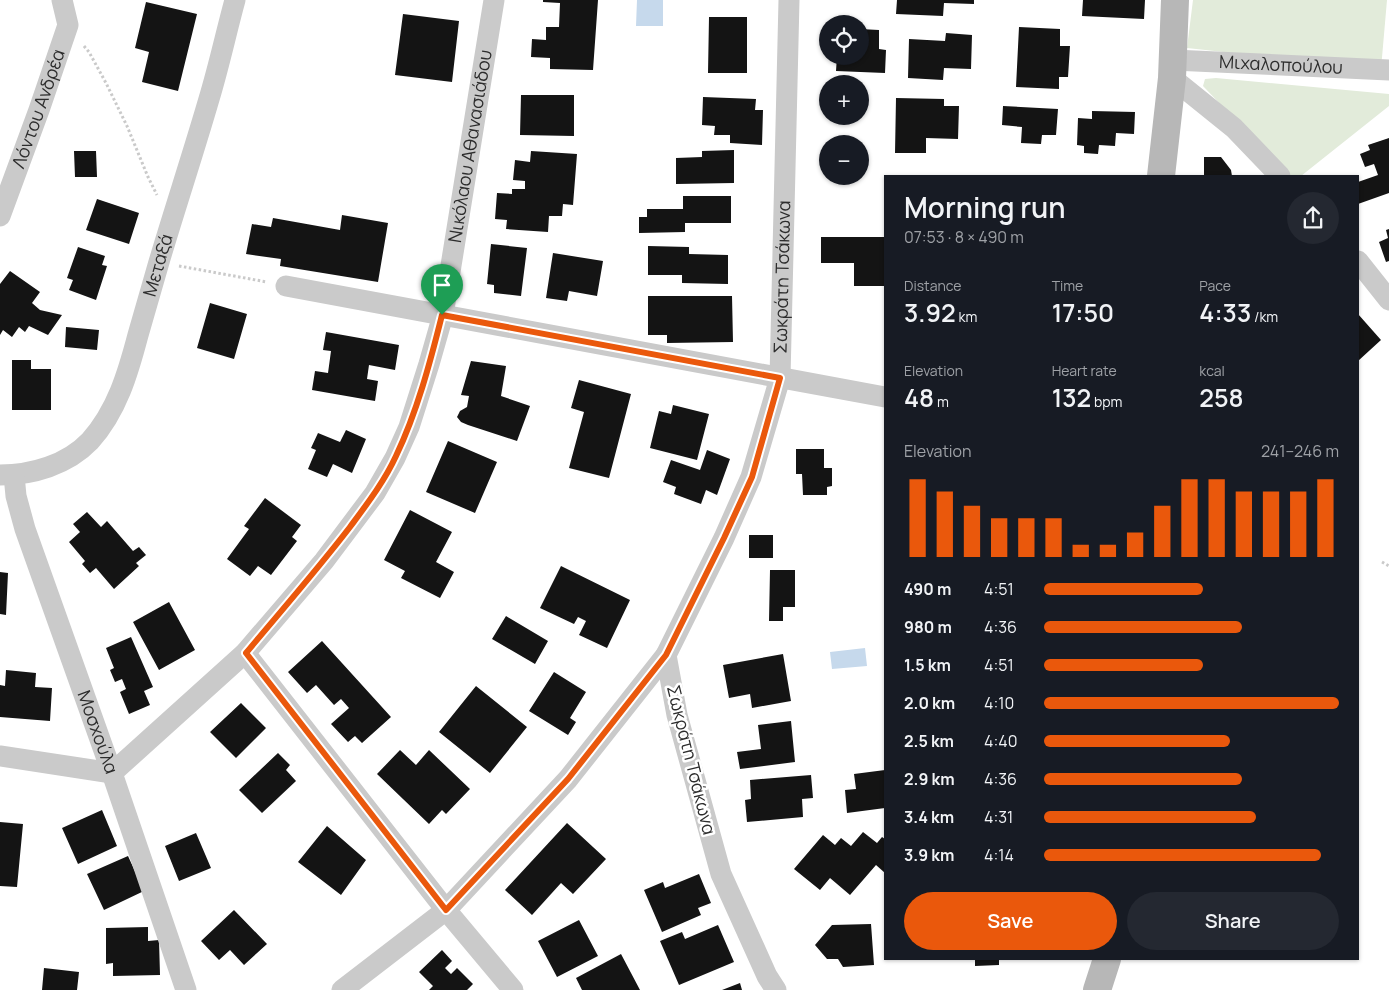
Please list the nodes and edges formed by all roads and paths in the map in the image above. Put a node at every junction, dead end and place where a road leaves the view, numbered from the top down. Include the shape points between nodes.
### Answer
1 (62, 0) edge
2 (72, 0) edge
3 (235, 0) edge
4 (494, 0) edge
5 (789, 0) edge
6 (1176, 0) edge
7 (68, 25) junction
8 (1172, 69) junction
9 (1389, 70) edge
10 (1161, 175) edge
11 (1279, 175) edge
12 (0, 216) edge
13 (171, 222) junction
14 (159, 262) junction
15 (1359, 262) edge
16 (286, 286) joint
17 (1389, 300) edge
18 (442, 315) junction
19 (780, 378) junction
20 (884, 398) edge
21 (7, 475) edge
22 (1382, 562) dead end
23 (1389, 566) edge
24 (246, 653) junction
25 (666, 655) junction
26 (0, 756) edge
27 (112, 773) junction
28 (446, 910) junction
29 (1107, 960) edge
30 (186, 990) edge
31 (342, 990) edge
32 (513, 990) edge
33 (776, 990) edge
34 (1097, 990) edge

1 - 7 street, Λόντου Ανδρέα
2 - 7 street
3 - 13 street, Μεταξά via 210,98
4 - 18 street, Νικόλαου Αθανασιάδου
5 - 19 street, Σωκράτη Τσάκωνα
6 - 8 main road
7 - 12 street, Λόντου Ανδρέα
7 - 13 path via 89,52 106,83
8 - 9 street, Μιχαλοπούλου
8 - 10 main road
8 - 11 street
13 - 14 street, Μεταξά
14 - 16 path
14 - 21 street, Μεταξά via 127,375 104,423 89,442 60,463 33,472
15 - 17 street
16 - 18 street
18 - 19 street
18 - 24 street, Νικόλαου Αθανασιάδου via 409,427 396,458 375,494 324,562
19 - 20 street
19 - 25 street, Σωκράτη Τσάκωνα via 752,477
21 - 27 street, Μοσχούλα
22 - 23 path
24 - 27 street, Νικόλαου Αθανασιάδου
24 - 28 street
25 - 28 street via 568,779
25 - 33 street, Σωκράτη Τσάκωνα via 677,715 721,874
26 - 27 street
27 - 30 street, Μοσχούλα
28 - 31 street
28 - 32 street
29 - 34 main road

